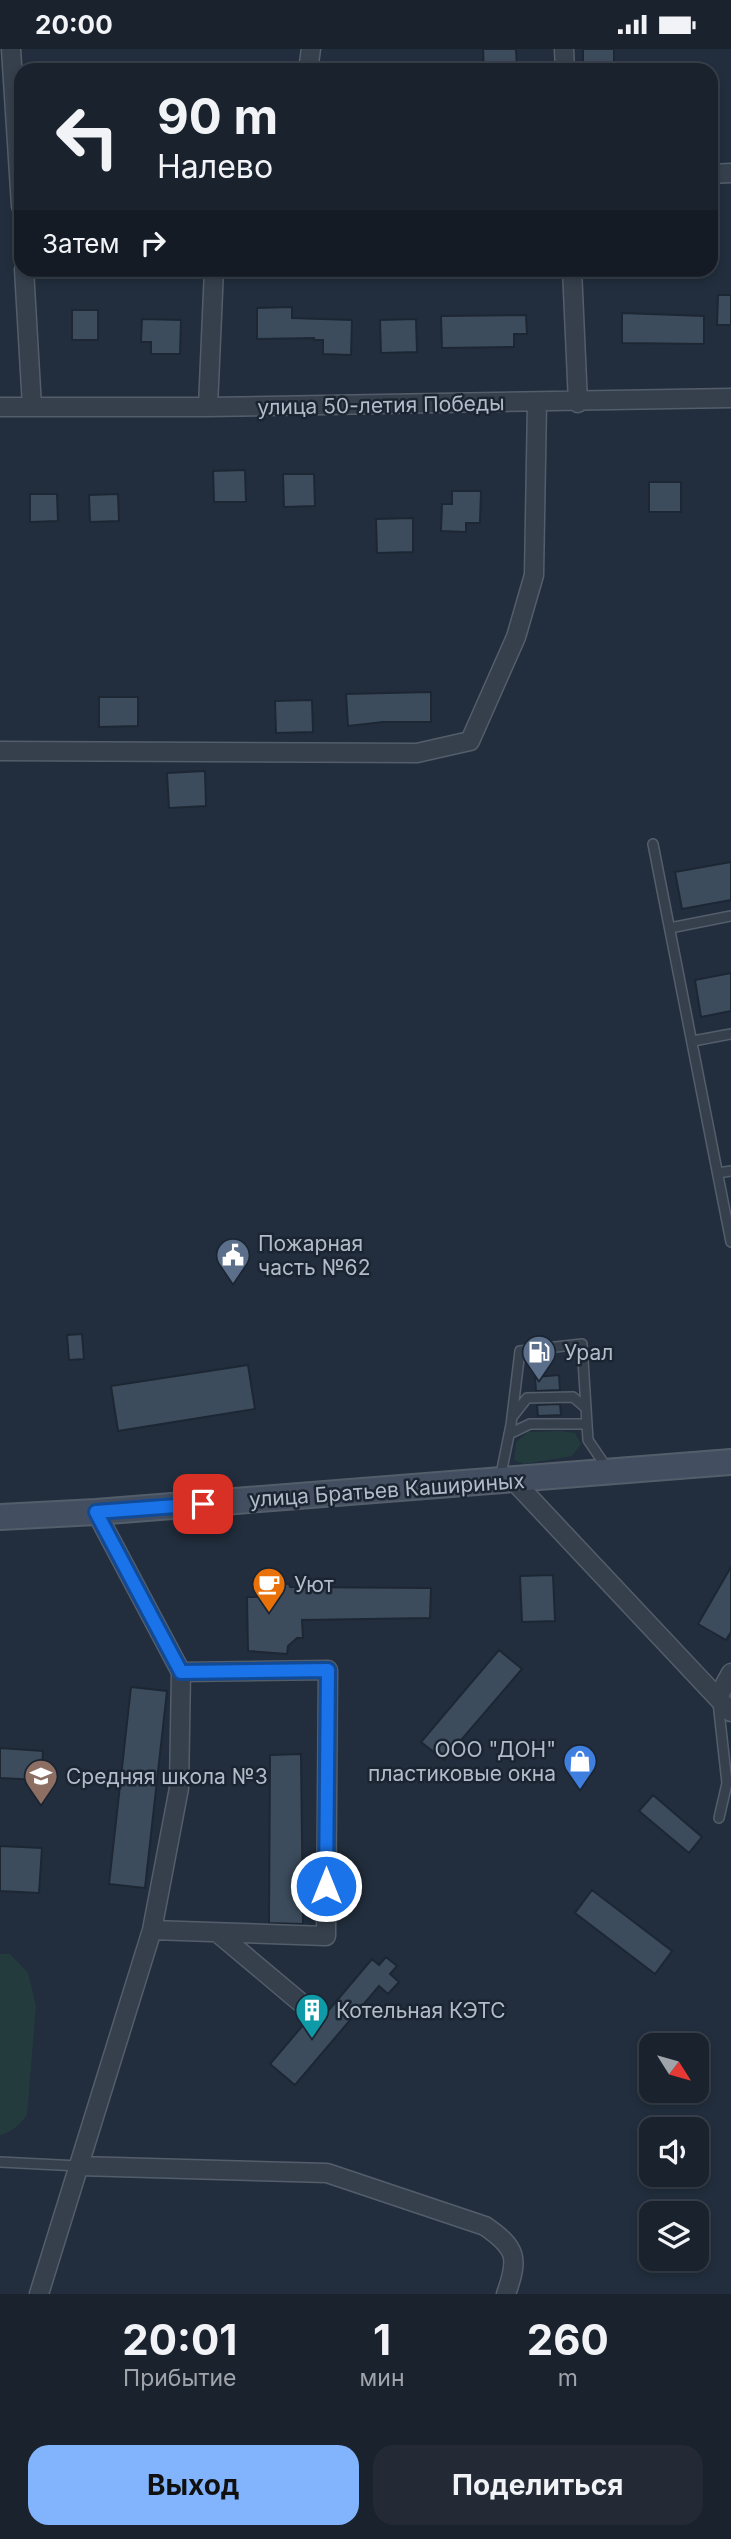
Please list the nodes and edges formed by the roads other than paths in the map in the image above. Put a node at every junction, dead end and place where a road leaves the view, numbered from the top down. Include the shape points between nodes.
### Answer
1 (11, 49) edge
2 (14, 96) edge
3 (24, 277) edge
4 (214, 277) edge
5 (572, 277) edge
6 (731, 398) edge
7 (537, 403) junction
8 (578, 403) junction
9 (0, 407) edge
10 (32, 407) junction
11 (208, 407) junction
12 (0, 751) edge
13 (653, 844) dead end
14 (731, 916) edge
15 (670, 928) junction
16 (731, 1034) edge
17 (693, 1041) junction
18 (731, 1171) edge
19 (718, 1174) junction
20 (731, 1242) edge
21 (586, 1408) junction
22 (512, 1417) junction
23 (587, 1424) junction
24 (509, 1434) junction
25 (731, 1462) edge
26 (610, 1472) junction
27 (506, 1481) junction
28 (96, 1512) junction
29 (0, 1517) edge
30 (181, 1672) junction
31 (731, 1673) edge
32 (718, 1697) junction
33 (731, 1712) edge
34 (719, 1818) dead end
35 (152, 1930) junction
36 (219, 1934) junction
37 (300, 2002) dead end
38 (0, 2162) edge
39 (79, 2166) junction
40 (39, 2294) edge
41 (506, 2294) edge

1 - 2 street
3 - 10 street
4 - 11 street
5 - 8 street
6 - 8 street, улица 50-летия Победы
7 - 8 street, улица 50-летия Победы
7 - 11 street, улица 50-летия Победы
7 - 12 street via 534,575 516,637 470,741 417,753
9 - 10 street, улица 50-летия Победы
10 - 11 street, улица 50-летия Победы
13 - 15 lane
14 - 15 lane
15 - 17 lane
16 - 17 lane
17 - 19 lane
18 - 19 lane
19 - 20 lane
21 - 22 lane via 573,1397 527,1398
21 - 22 lane via 582,1344 520,1351
21 - 23 lane
22 - 24 lane
23 - 24 lane via 530,1424
23 - 26 lane via 588,1440
24 - 27 lane
25 - 26 main road, улица Братьев Кашириных
26 - 27 main road, улица Братьев Кашириных
27 - 28 main road, улица Братьев Кашириных
27 - 32 street
28 - 29 main road, улица Братьев Кашириных
28 - 30 street
30 - 35 street via 179,1788
30 - 36 street via 328,1670 326,1936
31 - 32 street
32 - 33 street
32 - 34 lane via 727,1783
35 - 36 street
35 - 39 street
36 - 37 street
38 - 39 lane
39 - 40 street
39 - 41 street via 327,2173 485,2226 506,2241 514,2257

